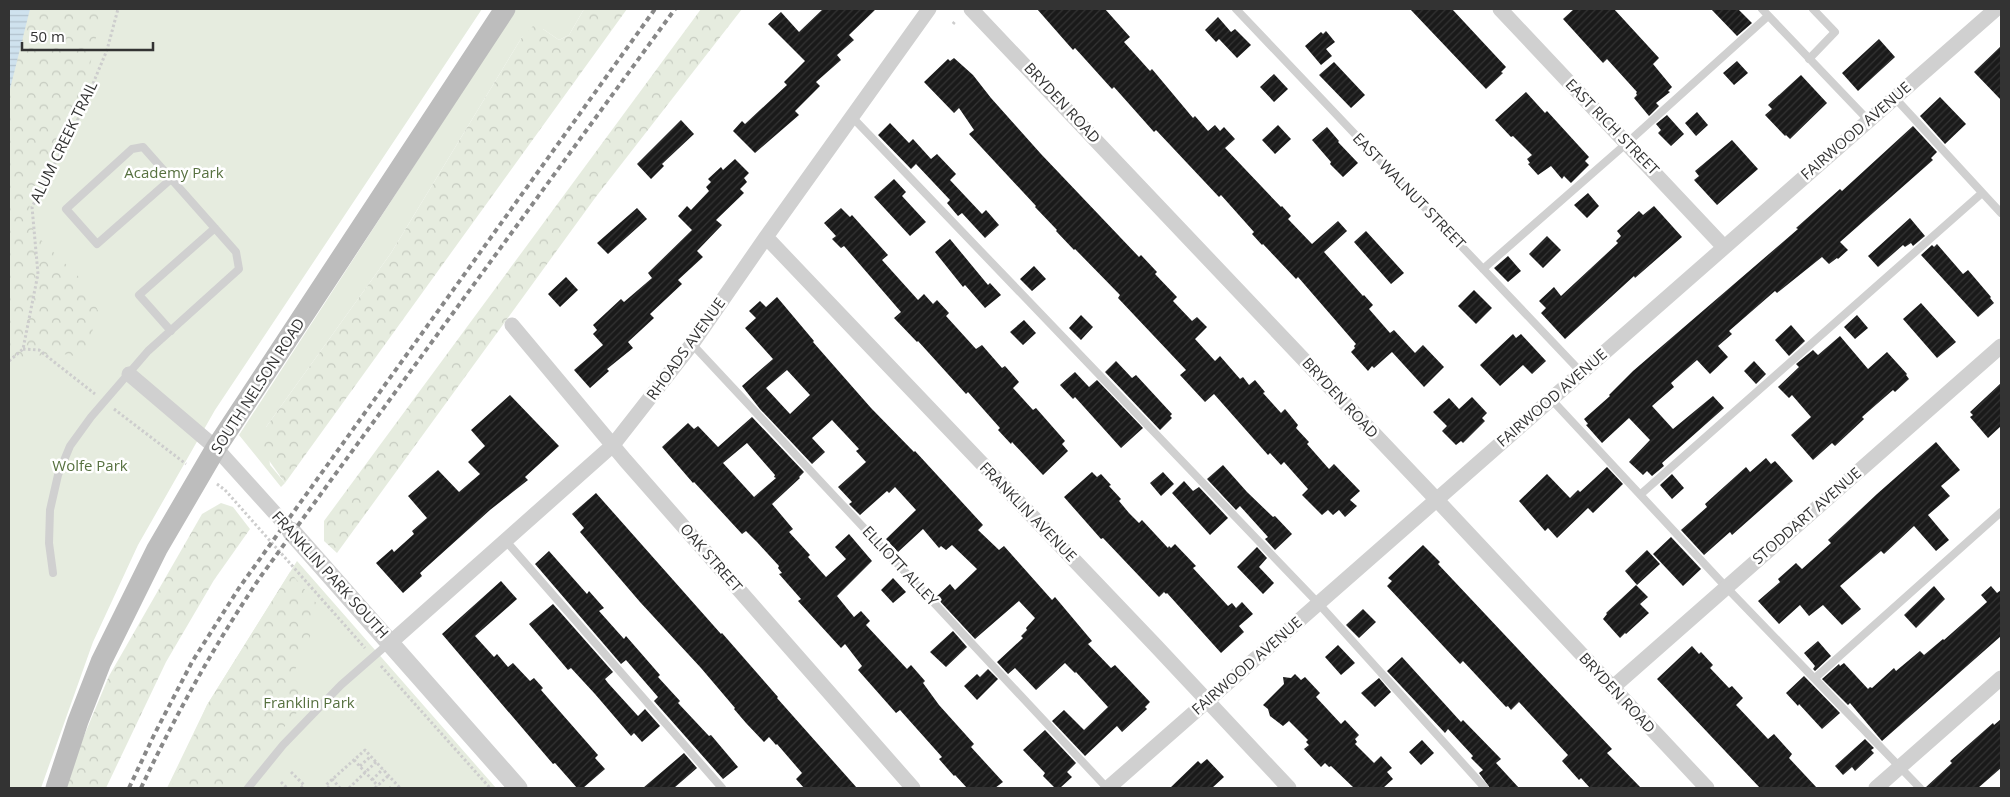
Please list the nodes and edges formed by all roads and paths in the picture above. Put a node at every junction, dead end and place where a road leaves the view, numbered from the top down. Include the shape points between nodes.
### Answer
1 (118, 9) edge
2 (505, 9) edge
3 (929, 9) edge
4 (971, 9) edge
5 (1236, 9) edge
6 (1500, 9) edge
7 (1762, 9) edge
8 (1812, 9) edge
9 (1996, 9) edge
10 (1768, 16) junction
11 (956, 20) dead end
12 (953, 24) dead end
13 (1809, 59) junction
14 (1895, 98) junction
15 (852, 117) junction
16 (1868, 121) junction
17 (1627, 143) junction
18 (171, 179) junction
19 (1982, 192) junction
20 (2001, 213) edge
21 (215, 228) junction
22 (766, 237) junction
23 (1724, 247) junction
24 (1483, 269) junction
25 (512, 325) dead end
26 (171, 331) junction
27 (692, 344) junction
28 (2001, 346) edge
29 (23, 349) junction
30 (9, 361) edge
31 (1581, 372) junction
32 (129, 374) junction
33 (1552, 398) junction
34 (105, 402) junction
35 (613, 445) junction
36 (216, 448) junction
37 (201, 474) junction
38 (1642, 494) junction
39 (1436, 499) junction
40 (2001, 512) edge
41 (291, 531) joint
42 (505, 540) junction
43 (53, 573) dead end
44 (1726, 587) junction
45 (1318, 603) junction
46 (390, 643) junction
47 (374, 658) junction
48 (1815, 678) junction
49 (2001, 678) edge
50 (1612, 688) junction
51 (1207, 701) junction
52 (371, 756) junction
53 (354, 760) junction
54 (376, 762) junction
55 (360, 766) junction
56 (1900, 767) junction
57 (382, 769) junction
58 (291, 772) dead end
59 (366, 773) junction
60 (388, 776) junction
61 (332, 779) junction
62 (372, 780) junction
63 (281, 782) dead end
64 (376, 787) edge
65 (56, 788) edge
66 (248, 788) edge
67 (287, 788) edge
68 (301, 788) edge
69 (329, 788) edge
70 (340, 788) edge
71 (349, 788) edge
72 (400, 788) edge
73 (490, 788) edge
74 (518, 788) edge
75 (722, 788) edge
76 (914, 788) edge
77 (1108, 788) edge
78 (1289, 788) edge
79 (1485, 788) edge
80 (1707, 788) edge
81 (1876, 788) edge
82 (1920, 788) edge

1 - 29 path, ALUM CREEK TRAIL via 107,50 79,117 32,207 38,274
2 - 36 main road, SOUTH NELSON ROAD
3 - 15 street, RHOADS AVENUE
4 - 39 street, BRYDEN ROAD
5 - 24 lane, EAST WALNUT STREET
6 - 17 street, EAST RICH STREET
7 - 10 lane
8 - 13 lane via 1835,32
9 - 14 street, FAIRWOOD AVENUE
10 - 13 lane
10 - 17 lane
11 - 12 path
13 - 16 lane
14 - 16 street, FAIRWOOD AVENUE
14 - 19 lane
15 - 22 street, RHOADS AVENUE
15 - 45 lane
16 - 23 street, FAIRWOOD AVENUE
17 - 23 street, EAST RICH STREET
17 - 24 lane
18 - 18 lane via 144,147 132,149 66,209 97,244
18 - 21 lane
19 - 20 lane
19 - 38 lane
21 - 26 lane via 236,252 239,269
21 - 26 lane via 138,295
22 - 27 street, RHOADS AVENUE
22 - 51 street, FRANKLIN AVENUE
23 - 31 street, FAIRWOOD AVENUE
24 - 31 lane, EAST WALNUT STREET
25 - 35 street, OAK STREET
26 - 32 lane
27 - 35 street, RHOADS AVENUE
27 - 77 lane, ELLIOTT ALLEY
28 - 44 street, STODDART AVENUE
29 - 30 path
29 - 34 path via 38,350
31 - 33 street, FAIRWOOD AVENUE
32 - 34 lane
32 - 36 street, FRANKLIN PARK SOUTH
33 - 38 lane
33 - 39 street, FAIRWOOD AVENUE
34 - 37 path
34 - 43 lane via 70,446 58,475 50,510 49,543
35 - 42 street, RHOADS AVENUE
35 - 76 street, OAK STREET
36 - 37 main road, SOUTH NELSON ROAD
36 - 41 street, FRANKLIN PARK SOUTH
37 - 47 path via 225,490
37 - 65 main road, SOUTH NELSON ROAD via 139,584 101,662
38 - 44 lane
39 - 45 street, FAIRWOOD AVENUE
39 - 50 street, BRYDEN ROAD
40 - 48 lane
41 - 46 street, FRANKLIN PARK SOUTH
42 - 46 street, RHOADS AVENUE
42 - 75 lane
44 - 48 lane
44 - 50 street, STODDART AVENUE
45 - 51 street, FAIRWOOD AVENUE
45 - 79 lane
46 - 47 lane
46 - 74 street, FRANKLIN PARK SOUTH
47 - 66 lane via 289,738
47 - 73 path
48 - 56 lane
49 - 56 street
50 - 80 street, BRYDEN ROAD
51 - 77 street, FAIRWOOD AVENUE
51 - 78 street, FRANKLIN AVENUE
52 - 53 path via 365,750
52 - 54 path
52 - 55 path
53 - 55 path
53 - 61 path
54 - 57 path
54 - 59 path
55 - 59 path
56 - 81 street
56 - 82 lane
57 - 60 path
57 - 62 path
58 - 68 path via 304,785
59 - 62 path
59 - 71 path
60 - 64 path
60 - 72 path
61 - 69 path via 326,785
61 - 70 path
62 - 64 path
63 - 67 path

